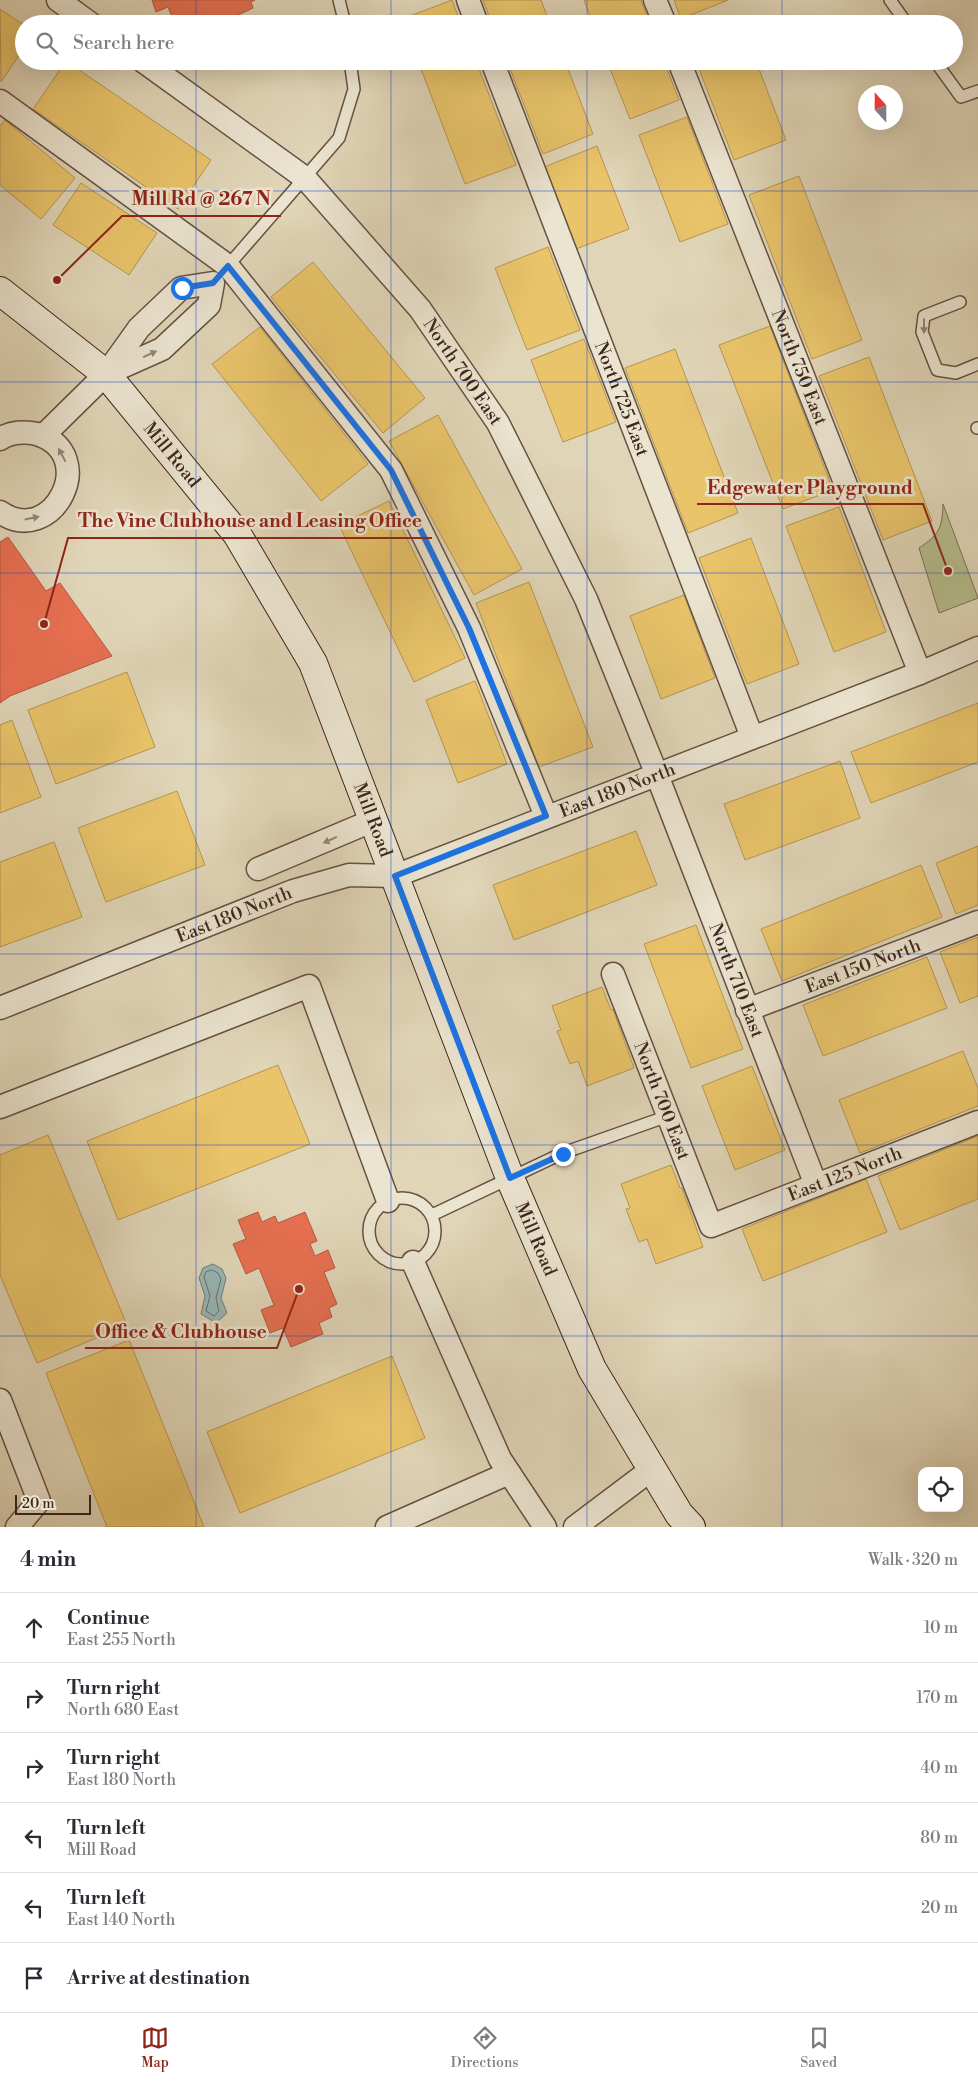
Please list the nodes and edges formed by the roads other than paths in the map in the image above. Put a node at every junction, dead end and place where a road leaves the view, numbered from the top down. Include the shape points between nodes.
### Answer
1 (58, 0) edge
2 (339, 0) edge
3 (468, 0) edge
4 (655, 0) edge
5 (890, 0) edge
6 (79, 15) edge
7 (343, 15) edge
8 (474, 15) edge
9 (661, 15) edge
10 (901, 15) edge
11 (155, 70) edge
12 (351, 70) edge
13 (495, 70) edge
14 (684, 70) edge
15 (942, 70) edge
16 (978, 92) edge
17 (0, 101) edge
18 (304, 178) junction
19 (220, 274) junction
20 (0, 291) edge
21 (960, 302) dead end
22 (978, 364) edge
23 (106, 374) junction
24 (43, 436) junction
25 (0, 439) edge
26 (0, 512) edge
27 (978, 648) edge
28 (920, 673) junction
29 (752, 737) junction
30 (657, 775) junction
31 (546, 816) junction
32 (374, 820) junction
33 (258, 869) dead end
34 (395, 876) junction
35 (978, 922) edge
36 (613, 974) dead end
37 (0, 1008) edge
38 (747, 1010) junction
39 (0, 1107) edge
40 (668, 1116) junction
41 (978, 1122) edge
42 (510, 1178) junction
43 (816, 1185) junction
44 (388, 1202) junction
45 (432, 1215) junction
46 (712, 1226) joint
47 (414, 1262) junction
48 (0, 1400) edge
49 (652, 1469) junction
50 (510, 1473) junction
51 (17, 1527) edge
52 (386, 1527) edge
53 (545, 1527) edge
54 (575, 1527) edge
55 (691, 1527) edge

1 - 6 street
2 - 7 lane
3 - 8 street
4 - 9 street
5 - 10 lane
11 - 18 street, North 700 East
12 - 18 lane via 354,89 339,138
13 - 29 street, North 725 East
14 - 28 street, North 750 East
15 - 16 lane via 962,97
17 - 19 street
18 - 19 lane
18 - 30 street, North 700 East via 420,309 498,423 586,599
19 - 23 street via 182,288 139,328
23 -> 19 street via 162,349 209,305
19 - 31 street via 391,470 469,628
20 - 23 main road, Mill Road
21 -> 22 lane via 924,316 922,332 937,370 956,373
23 - 24 street
23 - 32 main road, Mill Road via 237,534 313,663
24 - 25 street via 30,432
26 -> 24 street via 20,520 35,518 49,512 60,501 67,487 68,472 56,445
27 - 28 street, East 180 North
28 - 29 street, East 180 North
29 - 30 street, East 180 North
30 - 31 street, East 180 North
30 - 38 street, North 710 East
31 - 34 street, East 180 North
32 -> 33 street, East 180 North
32 - 34 main road, Mill Road
34 - 37 street, East 180 North via 349,875 294,892
34 - 42 main road, Mill Road
35 - 38 street, East 150 North
36 - 40 street, North 700 East
38 - 43 street, North 710 East
39 - 44 street via 309,986
40 - 42 lane via 563,1154
40 - 46 street, North 700 East
41 - 43 street, East 125 North
42 - 45 lane
42 - 49 main road, Mill Road via 592,1369
43 - 46 street, East 125 North
44 - 45 lane via 404,1198 415,1200
44 - 47 lane via 376,1211 371,1220 370,1241 375,1250 388,1260 403,1264
45 - 47 lane via 435,1237 431,1248
47 - 50 street via 500,1459
48 - 51 street via 39,1501
49 - 54 street
49 - 55 main road, Mill Road via 679,1514
50 - 52 street
50 - 53 street

